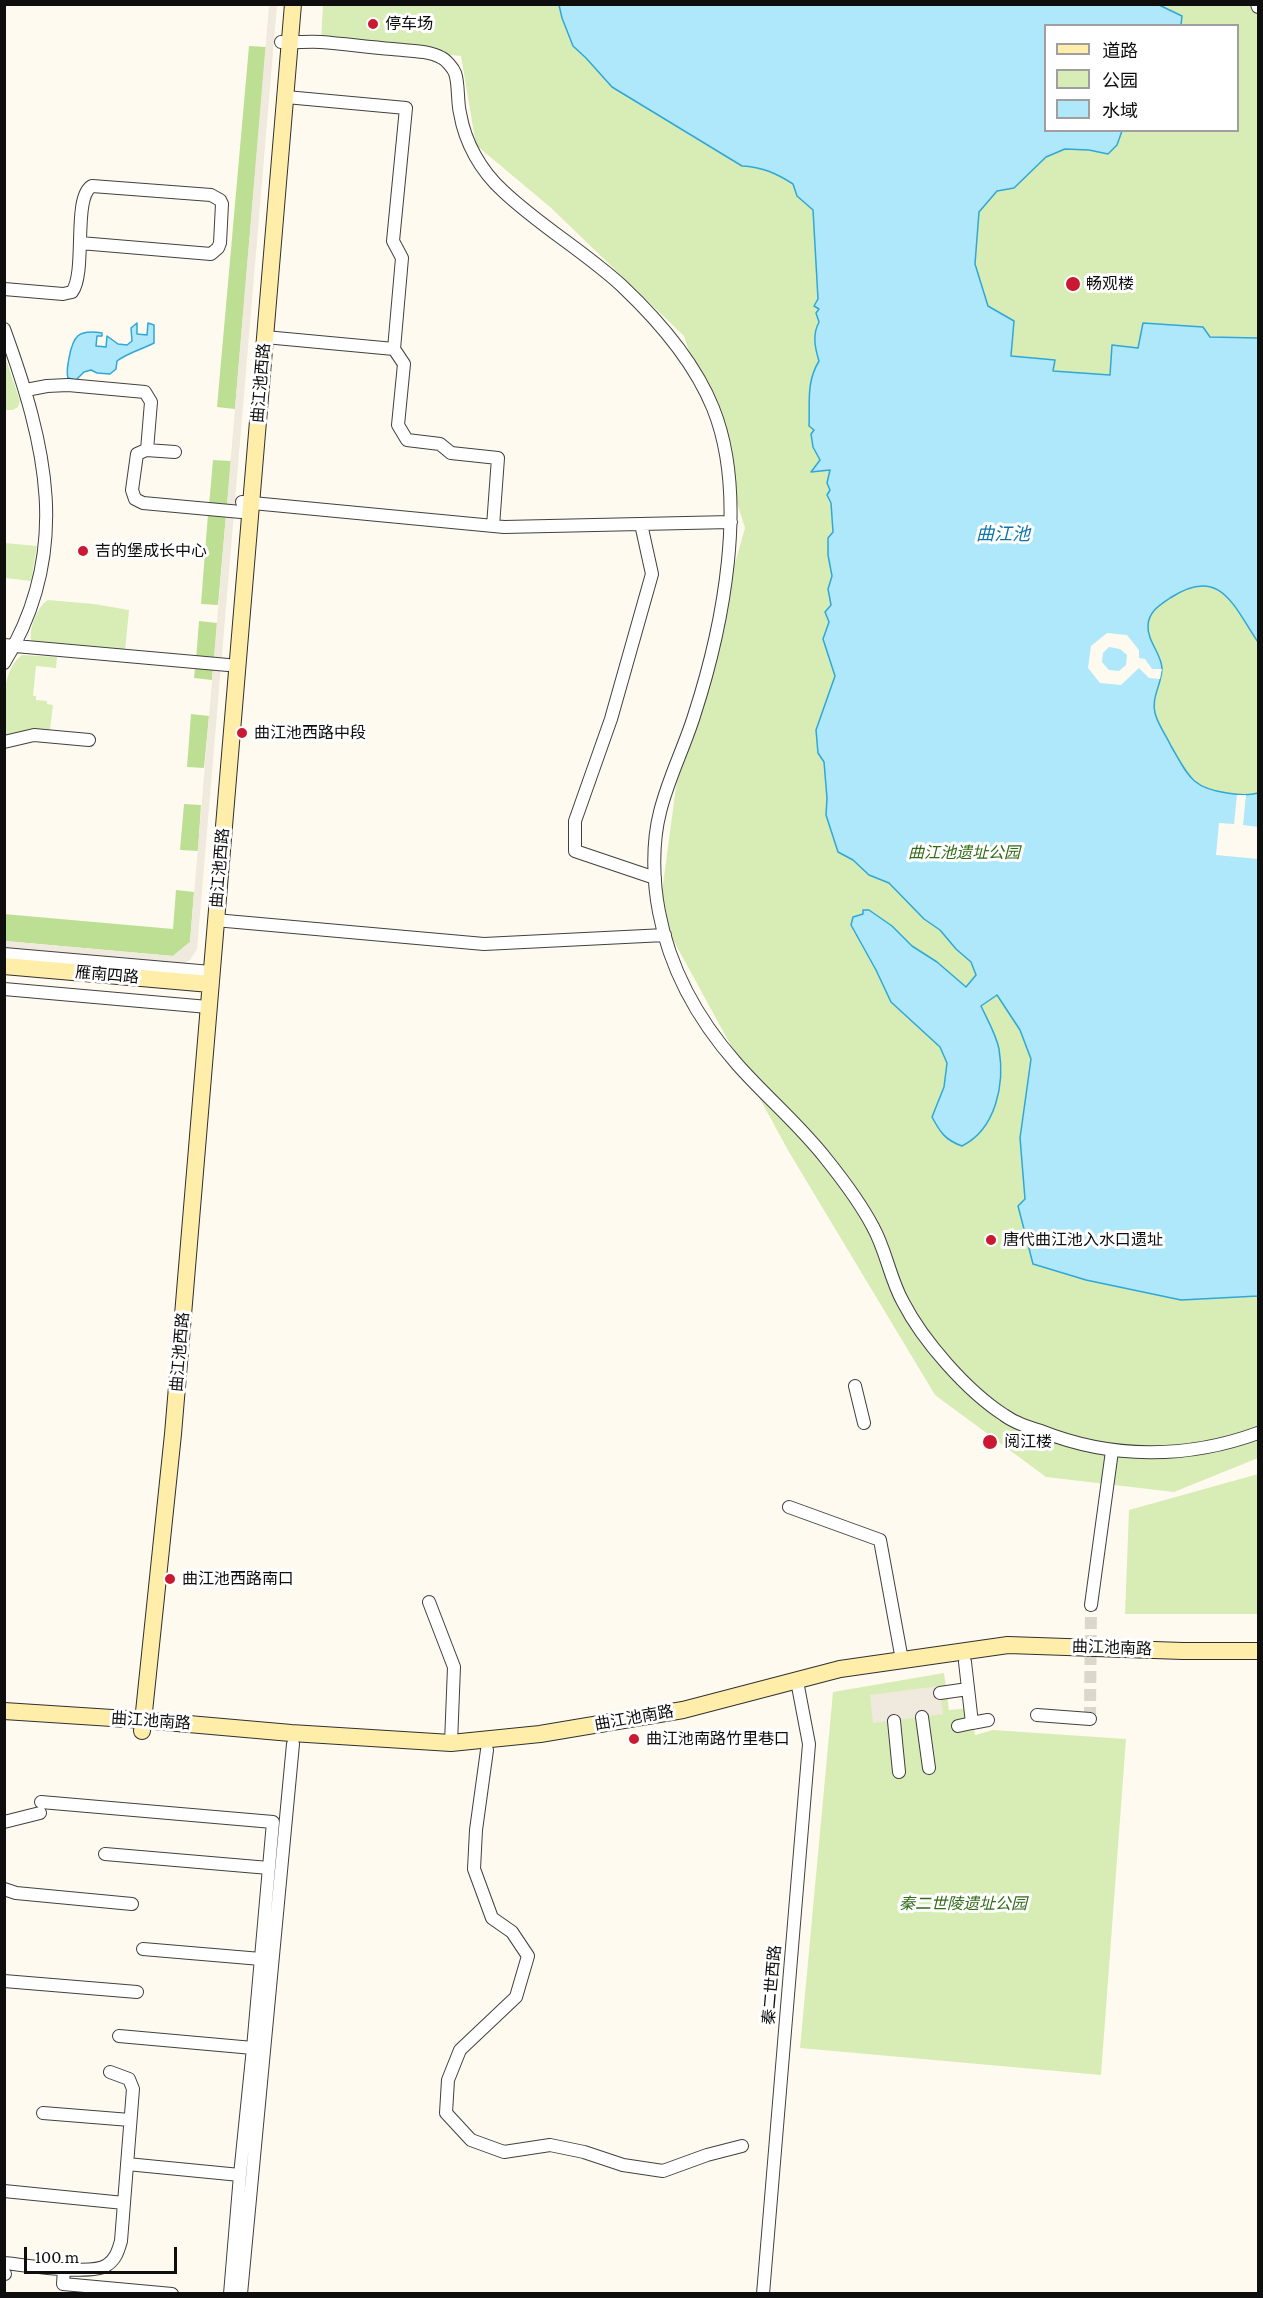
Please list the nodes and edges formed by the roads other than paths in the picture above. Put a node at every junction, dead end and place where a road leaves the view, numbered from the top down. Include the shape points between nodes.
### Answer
1 (284, 4) edge
2 (293, 4) edge
3 (285, 42) junction
4 (285, 97) junction
5 (80, 243) junction
6 (4, 289) edge
7 (4, 329) edge
8 (265, 337) junction
9 (394, 349) junction
10 (26, 390) junction
11 (147, 450) junction
12 (175, 452) dead end
13 (244, 506) junction
14 (731, 522) junction
15 (641, 524) junction
16 (493, 526) junction
17 (9, 646) edge
18 (4, 663) edge
19 (228, 665) junction
20 (89, 740) dead end
21 (4, 742) edge
22 (655, 878) junction
23 (215, 920) junction
24 (665, 934) junction
25 (4, 954) edge
26 (4, 966) edge
27 (4, 977) edge
28 (4, 989) edge
29 (205, 989) junction
30 (855, 1386) dead end
31 (864, 1423) dead end
32 (1258, 1433) edge
33 (1112, 1451) junction
34 (789, 1507) dead end
35 (429, 1602) dead end
36 (1091, 1605) tunnel mouth
37 (1258, 1651) edge
38 (902, 1660) junction
39 (965, 1662) junction
40 (1258, 1662) edge
41 (798, 1687) junction
42 (968, 1689) junction
43 (940, 1693) dead end
44 (4, 1710) edge
45 (1037, 1715) dead end
46 (922, 1718) dead end
47 (988, 1719) dead end
48 (1090, 1719) dead end
49 (894, 1721) dead end
50 (4, 1722) edge
51 (972, 1723) junction
52 (138, 1725) junction
53 (958, 1726) dead end
54 (451, 1743) junction
55 (293, 1744) junction
56 (487, 1750) junction
57 (929, 1768) dead end
58 (899, 1772) dead end
59 (4, 1822) edge
60 (105, 1854) dead end
61 (269, 1868) junction
62 (4, 1889) edge
63 (132, 1904) dead end
64 (143, 1949) dead end
65 (261, 1959) junction
66 (4, 1981) edge
67 (137, 1992) dead end
68 (119, 2036) dead end
69 (253, 2049) junction
70 (110, 2072) dead end
71 (43, 2113) dead end
72 (130, 2120) junction
73 (742, 2146) dead end
74 (127, 2164) junction
75 (240, 2175) junction
76 (4, 2191) edge
77 (124, 2203) junction
78 (4, 2263) edge
79 (64, 2269) junction
80 (172, 2294) edge
81 (230, 2294) edge
82 (241, 2294) edge
83 (763, 2294) edge

1 - 3 street, 曲江池西路
2 - 3 street, 曲江池西路
3 - 4 street, 曲江池西路
3 - 13 street, 曲江池西路
3 - 14 street via 429,53 445,59 455,72 460,118 485,173 624,288 675,345 697,378 713,407 723,443 730,473
4 - 8 street, 曲江池西路
4 - 9 street via 406,108 393,241 402,258
5 - 5 street via 84,197 92,186 211,195 222,204 220,243 211,254
5 - 6 street via 72,292
7 - 10 street
8 - 9 street
8 - 13 street, 曲江池西路
9 - 16 street via 404,364 398,425 407,440 440,444 451,453 498,458
10 - 11 street via 68,385 145,392 151,404
10 - 17 street via 43,465 46,535 37,590
11 - 12 street
11 - 13 street via 139,452 135,461 133,495 139,502
13 - 16 street
13 - 19 street, 曲江池西路
13 - 23 street, 曲江池西路
14 - 15 street
14 - 22 street via 722,599 708,667 687,740 659,815
15 - 16 street
15 - 22 street via 652,574 611,719 575,821 575,851
17 - 18 street
17 - 19 street
19 - 29 street, 曲江池西路
20 - 21 street via 34,735
22 - 24 street
23 - 24 street via 484,944
23 - 29 street, 曲江池西路
24 - 33 street via 674,968 690,1002 738,1065 830,1163 874,1228 903,1302 944,1360 1008,1419 1065,1441
25 - 29 street
26 - 29 street, 雁南四路
27 - 29 street, 雁南四路
28 - 29 street
29 - 52 street, 曲江池西路 via 173,1434
30 - 31 street
32 - 33 street via 1190,1450 1153,1454
33 - 36 street
34 - 38 street via 880,1540
35 - 54 street via 454,1667
37 - 38 street, 曲江池南路 via 1008,1645
38 - 41 street, 曲江池南路 via 840,1669
39 - 40 street, 曲江池南路 via 1008,1656
39 - 41 street, 曲江池南路
39 - 42 street
41 - 54 street, 曲江池南路 via 540,1734
41 - 56 street, 曲江池南路 via 686,1721
41 - 83 street, 秦二世西路 via 809,1744
42 - 43 street
42 - 51 street
44 - 52 street, 曲江池南路
45 - 48 street
46 - 57 street
47 - 51 street
49 - 58 street
50 - 52 street, 曲江池南路
51 - 53 street
52 - 54 street, 曲江池南路
52 - 55 street, 曲江池南路
55 - 56 street, 曲江池南路 via 451,1754
55 - 82 street
56 - 73 street via 474,1869 492,1918 512,1932 528,1956 516,1997 460,2050 448,2080 446,2113 471,2140 504,2152 550,2145 663,2171
59 - 61 street via 41,1808 273,1822
60 - 61 street
61 - 65 street
62 - 63 street
64 - 65 street
65 - 69 street
66 - 67 street
68 - 69 street
69 - 75 street
70 - 72 street via 129,2079 133,2088
71 - 72 street
72 - 74 street
74 - 75 street
74 - 77 street
75 - 81 street
76 - 77 street
77 - 79 street via 116,2256 106,2266 89,2271
78 - 79 street
79 - 80 street via 63,2284

